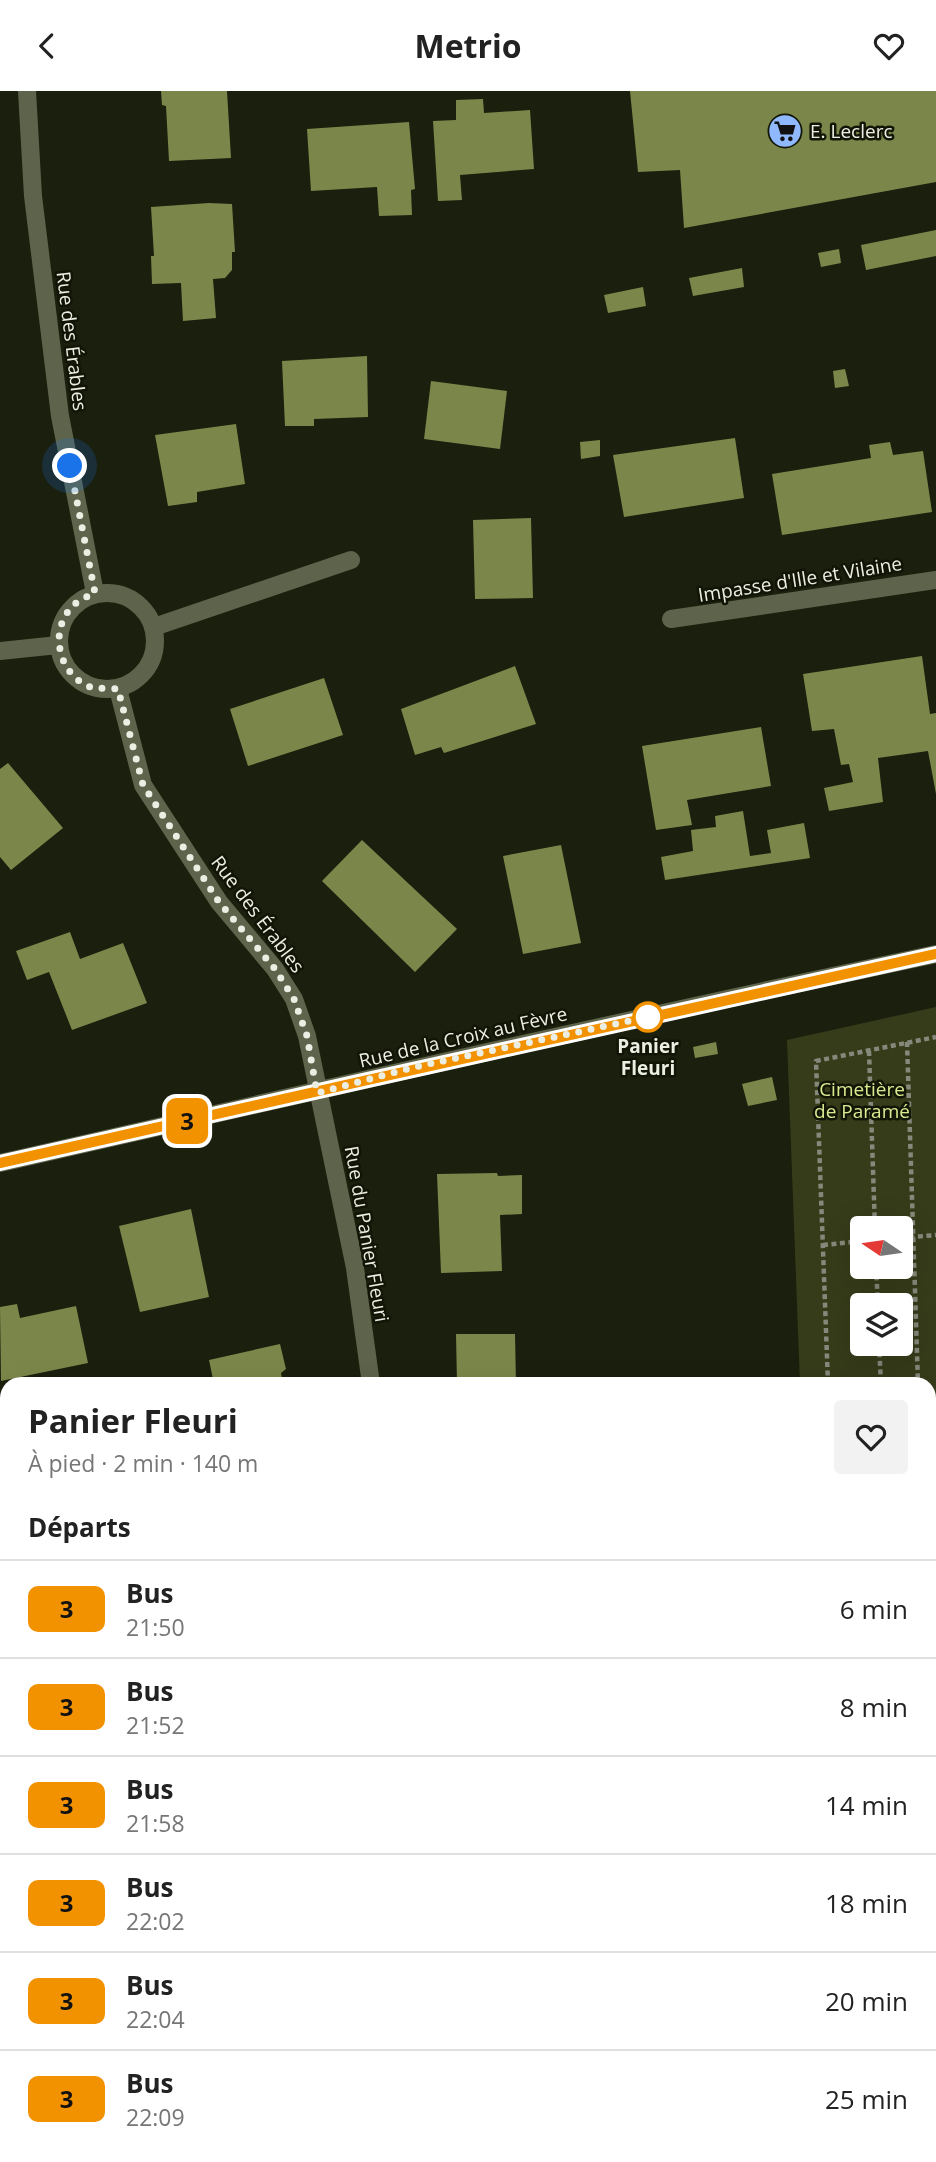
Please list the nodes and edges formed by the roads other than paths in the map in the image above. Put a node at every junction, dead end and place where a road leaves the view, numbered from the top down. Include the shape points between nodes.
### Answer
1 (27, 91) edge
2 (351, 560) dead end
3 (936, 580) edge
4 (95, 593) junction
5 (671, 619) dead end
6 (154, 627) junction
7 (58, 645) junction
8 (0, 651) edge
9 (118, 689) junction
10 (936, 954) edge
11 (317, 1093) junction
12 (0, 1163) edge
13 (370, 1377) edge

1 - 4 street, Rue des Érables via 33,196 60,416
2 - 6 street
3 - 5 street, Impasse d'Ille et Vilaine
4 - 6 street via 119,594 141,606
4 - 7 street via 75,604 61,623
6 - 9 street via 154,654 148,665 141,676
7 - 8 street
7 - 9 street via 68,671 90,687
9 - 11 street, Rue des Érables via 143,785 219,902 294,999 307,1036
10 - 11 street, Rue de la Croix au Fèvre via 415,1067
11 - 12 street, Rue de la Croix au Fèvre
11 - 13 street, Rue du Panier Fleuri via 355,1268

